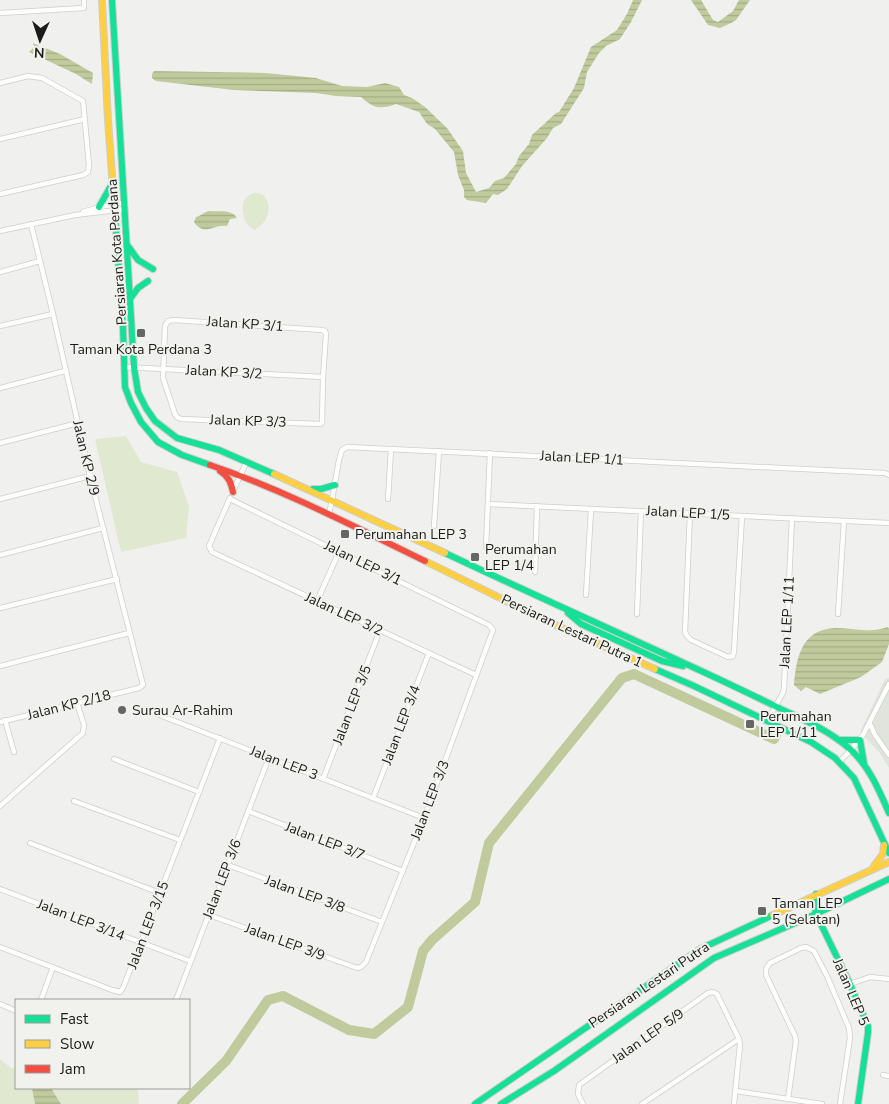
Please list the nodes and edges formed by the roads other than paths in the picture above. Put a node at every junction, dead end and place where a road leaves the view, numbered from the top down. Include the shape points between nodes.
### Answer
1 (84, 0) edge
2 (102, 0) edge
3 (112, 0) edge
4 (0, 13) edge
5 (0, 83) edge
6 (85, 119) junction
7 (0, 139) edge
8 (113, 183) junction
9 (0, 194) edge
10 (125, 206) junction
11 (99, 207) junction
12 (114, 207) junction
13 (75, 215) junction
14 (31, 224) junction
15 (0, 231) edge
16 (127, 245) junction
17 (40, 262) junction
18 (153, 269) dead end
19 (0, 272) edge
20 (148, 281) dead end
21 (130, 298) junction
22 (53, 314) junction
23 (0, 326) edge
24 (124, 367) junction
25 (134, 367) junction
26 (164, 369) junction
27 (66, 371) junction
28 (323, 377) junction
29 (0, 388) edge
30 (78, 423) junction
31 (0, 443) edge
32 (201, 445) joint
33 (391, 449) junction
34 (439, 451) junction
35 (490, 454) junction
36 (247, 461) junction
37 (206, 463) junction
38 (240, 475) junction
39 (889, 475) edge
40 (90, 476) junction
41 (335, 485) junction
42 (309, 489) junction
43 (231, 496) junction
44 (0, 500) edge
45 (332, 500) junction
46 (388, 500) dead end
47 (488, 504) junction
48 (538, 506) junction
49 (591, 509) junction
50 (640, 511) junction
51 (329, 514) junction
52 (690, 514) junction
53 (742, 516) junction
54 (792, 518) junction
55 (844, 521) junction
56 (889, 523) edge
57 (434, 526) dead end
58 (103, 528) junction
59 (486, 547) dead end
60 (339, 552) junction
61 (0, 555) edge
62 (534, 572) dead end
63 (117, 579) junction
64 (586, 595) dead end
65 (317, 601) junction
66 (0, 608) edge
67 (637, 614) dead end
68 (838, 614) dead end
69 (380, 630) junction
70 (493, 630) joint
71 (129, 633) junction
72 (429, 653) junction
73 (0, 666) edge
74 (476, 676) junction
75 (889, 684) edge
76 (139, 688) joint
77 (77, 703) junction
78 (776, 706) junction
79 (144, 709) dead end
80 (3, 721) edge
81 (767, 721) junction
82 (870, 724) junction
83 (220, 738) junction
84 (862, 738) junction
85 (839, 740) junction
86 (878, 740) junction
87 (851, 750) junction
88 (14, 752) dead end
89 (889, 755) edge
90 (269, 758) junction
91 (114, 759) dead end
92 (839, 762) junction
93 (866, 767) junction
94 (323, 779) junction
95 (199, 792) junction
96 (373, 798) junction
97 (74, 801) dead end
98 (0, 806) edge
99 (248, 811) junction
100 (889, 813) edge
101 (424, 818) junction
102 (883, 839) junction
103 (180, 840) junction
104 (30, 843) dead end
105 (889, 852) edge
106 (889, 862) edge
107 (228, 865) junction
108 (869, 870) junction
109 (403, 871) junction
110 (889, 879) edge
111 (0, 889) edge
112 (160, 893) junction
113 (816, 894) junction
114 (816, 914) junction
115 (208, 915) junction
116 (382, 922) junction
117 (141, 942) junction
118 (0, 947) edge
119 (190, 962) junction
120 (53, 967) junction
121 (362, 967) joint
122 (889, 979) edge
123 (850, 984) junction
124 (41, 999) edge
125 (176, 999) edge
126 (0, 1004) edge
127 (15, 1011) edge
128 (739, 1039) junction
129 (736, 1091) junction
130 (788, 1099) junction
131 (483, 1102) edge
132 (475, 1104) edge
133 (501, 1104) edge
134 (583, 1104) edge
135 (642, 1104) edge
136 (734, 1104) edge
137 (822, 1104) edge
138 (840, 1104) edge
139 (858, 1104) edge

1 - 4 street via 84,8
2 - 8 street, Persiaran Kota Perdana
3 - 10 street, Persiaran Kota Perdana
5 - 6 street via 28,76 42,78 83,101
6 - 7 street
6 - 9 street via 88,172
8 - 11 street
8 - 12 street, Persiaran Kota Perdana
10 - 12 street
10 - 16 street, Persiaran Kota Perdana
11 - 12 street
11 - 13 street
12 - 13 street
12 - 24 street, Persiaran Kota Perdana
13 - 14 street
14 - 15 street
14 - 17 street, Jalan KP 2/9
16 - 18 street via 135,259
16 - 21 street, Persiaran Kota Perdana
17 - 19 street
17 - 22 street, Jalan KP 2/9
20 - 21 street via 139,286
21 - 25 street, Persiaran Kota Perdana
22 - 23 street
22 - 27 street, Jalan KP 2/9
24 - 25 street, Jalan KP 3/2
24 - 37 street, Persiaran Kota Perdana via 125,387 131,403 141,422 158,442
25 - 26 street, Jalan KP 3/2
25 - 32 street, Persiaran Kota Perdana via 138,392 155,421 177,438
26 - 28 street, Jalan KP 3/2
26 - 28 street, Jalan KP 3/3 via 163,378 175,414 191,419 320,424 323,421
26 - 28 street, Jalan KP 3/1 via 165,326 174,320 325,331
27 - 29 street
27 - 30 street, Jalan KP 2/9
30 - 31 street
30 - 40 street, Jalan KP 2/9
32 - 36 street, Persiaran Lestari Putra 1
33 - 34 street, Jalan LEP 1/1
33 - 41 street, Jalan LEP 1/1 via 347,447 342,450
33 - 46 street
34 - 35 street, Jalan LEP 1/1
34 - 57 street
35 - 39 street, Jalan LEP 1/1
35 - 47 street
36 - 38 street
36 - 42 street, Persiaran Lestari Putra 1
37 - 38 street, Persiaran Lestari Putra 1
37 - 43 street via 227,475
38 - 43 street
38 - 51 street, Persiaran Lestari Putra 1
40 - 44 street
40 - 58 street, Jalan KP 2/9
41 - 42 street
41 - 45 street, Jalan LEP 1/1
42 - 45 street, Persiaran Lestari Putra 1
43 - 60 street, Jalan LEP 3/1
43 - 65 street, Jalan LEP 3/2 via 209,546 212,552
45 - 51 street, Jalan LEP 1/1
45 - 78 street, Persiaran Lestari Putra 1 via 562,608 581,624 662,661 699,670
47 - 48 street, Jalan LEP 1/5
47 - 59 street
48 - 49 street, Jalan LEP 1/5
48 - 62 street
49 - 50 street, Jalan LEP 1/5
49 - 64 street
50 - 52 street, Jalan LEP 1/5
50 - 67 street
51 - 81 street, Persiaran Lestari Putra 1 via 551,623
52 - 53 street, Jalan LEP 1/5
52 - 53 street via 685,632 692,640 728,657 733,656 734,651
53 - 54 street, Jalan LEP 1/5
54 - 55 street, Jalan LEP 1/5
54 - 78 street, Jalan LEP 1/11 via 784,688
55 - 56 street, Jalan LEP 1/5
55 - 68 street
58 - 61 street
58 - 63 street, Jalan KP 2/9
60 - 65 street
60 - 70 street, Jalan LEP 3/1 via 490,625
63 - 66 street
63 - 71 street, Jalan KP 2/9
65 - 69 street, Jalan LEP 3/2
69 - 72 street, Jalan LEP 3/2
69 - 94 street, Jalan LEP 3/5
70 - 74 street, Jalan LEP 3/3
71 - 73 street
71 - 76 street, Jalan KP 2/9 via 143,685
72 - 74 street, Jalan LEP 3/2
72 - 96 street, Jalan LEP 3/4
74 - 101 street, Jalan LEP 3/3
75 - 82 street
76 - 77 street, Jalan KP 2/18
77 - 80 street, Jalan KP 2/18
77 - 98 street via 84,725 83,733
78 - 81 street, Jalan LEP 1/11
78 - 85 street
79 - 83 street, Jalan LEP 3
80 - 88 street
81 - 92 street, Persiaran Lestari Putra 1 via 811,742
82 - 84 street
82 - 86 street
83 - 90 street, Jalan LEP 3
83 - 95 street, Jalan LEP 3/15
84 - 85 street
84 - 86 street via 873,736
84 - 87 street
84 - 93 street
85 - 87 street
86 - 89 street
87 - 92 street
87 - 93 street
90 - 94 street, Jalan LEP 3
90 - 99 street, Jalan LEP 3/6
91 - 95 street
92 - 102 street, Persiaran Lestari Putra 1 via 857,783
93 - 100 street
94 - 96 street, Jalan LEP 3
95 - 103 street, Jalan LEP 3/15
96 - 101 street, Jalan LEP 3
97 - 103 street
99 - 107 street, Jalan LEP 3/6
99 - 109 street, Jalan LEP 3/7
101 - 109 street, Jalan LEP 3/3
102 - 105 street, Persiaran Lestari Putra 1
102 - 108 street via 885,850 881,860
103 - 112 street, Jalan LEP 3/15
104 - 112 street
106 - 108 street, Persiaran Lestari Putra
107 - 115 street, Jalan LEP 3/6
107 - 116 street, Jalan LEP 3/8
108 - 113 street, Persiaran Lestari Putra
109 - 116 street, Jalan LEP 3/3
110 - 114 street, Persiaran Lestari Putra
111 - 117 street, Jalan LEP 3/14
112 - 117 street, Jalan LEP 3/15
113 - 114 street
113 - 131 street, Persiaran Lestari Putra via 700,949
114 - 123 street, Jalan LEP 5
114 - 133 street, Persiaran Lestari Putra via 714,958 554,1071
115 - 119 street, Jalan LEP 3/6
115 - 121 street, Jalan LEP 3/9 via 357,968
116 - 121 street, Jalan LEP 3/3
117 - 119 street, Jalan LEP 3/14
117 - 120 street, Jalan LEP 3/15 via 120,992
118 - 120 street, Jalan LEP 3/15
119 - 125 street, Jalan LEP 3/6
120 - 124 street
122 - 123 street via 870,977
123 - 139 street, Jalan LEP 5 via 868,1026
126 - 127 street
128 - 129 street
128 - 134 street, Jalan LEP 5/9 via 717,994 708,993 579,1085 578,1094
128 - 135 street
129 - 130 street
129 - 136 street
130 - 137 street
130 - 138 street via 796,1041 766,975 766,968 770,963 806,947 814,951 849,1028
131 - 132 street, Persiaran Lestari Putra

